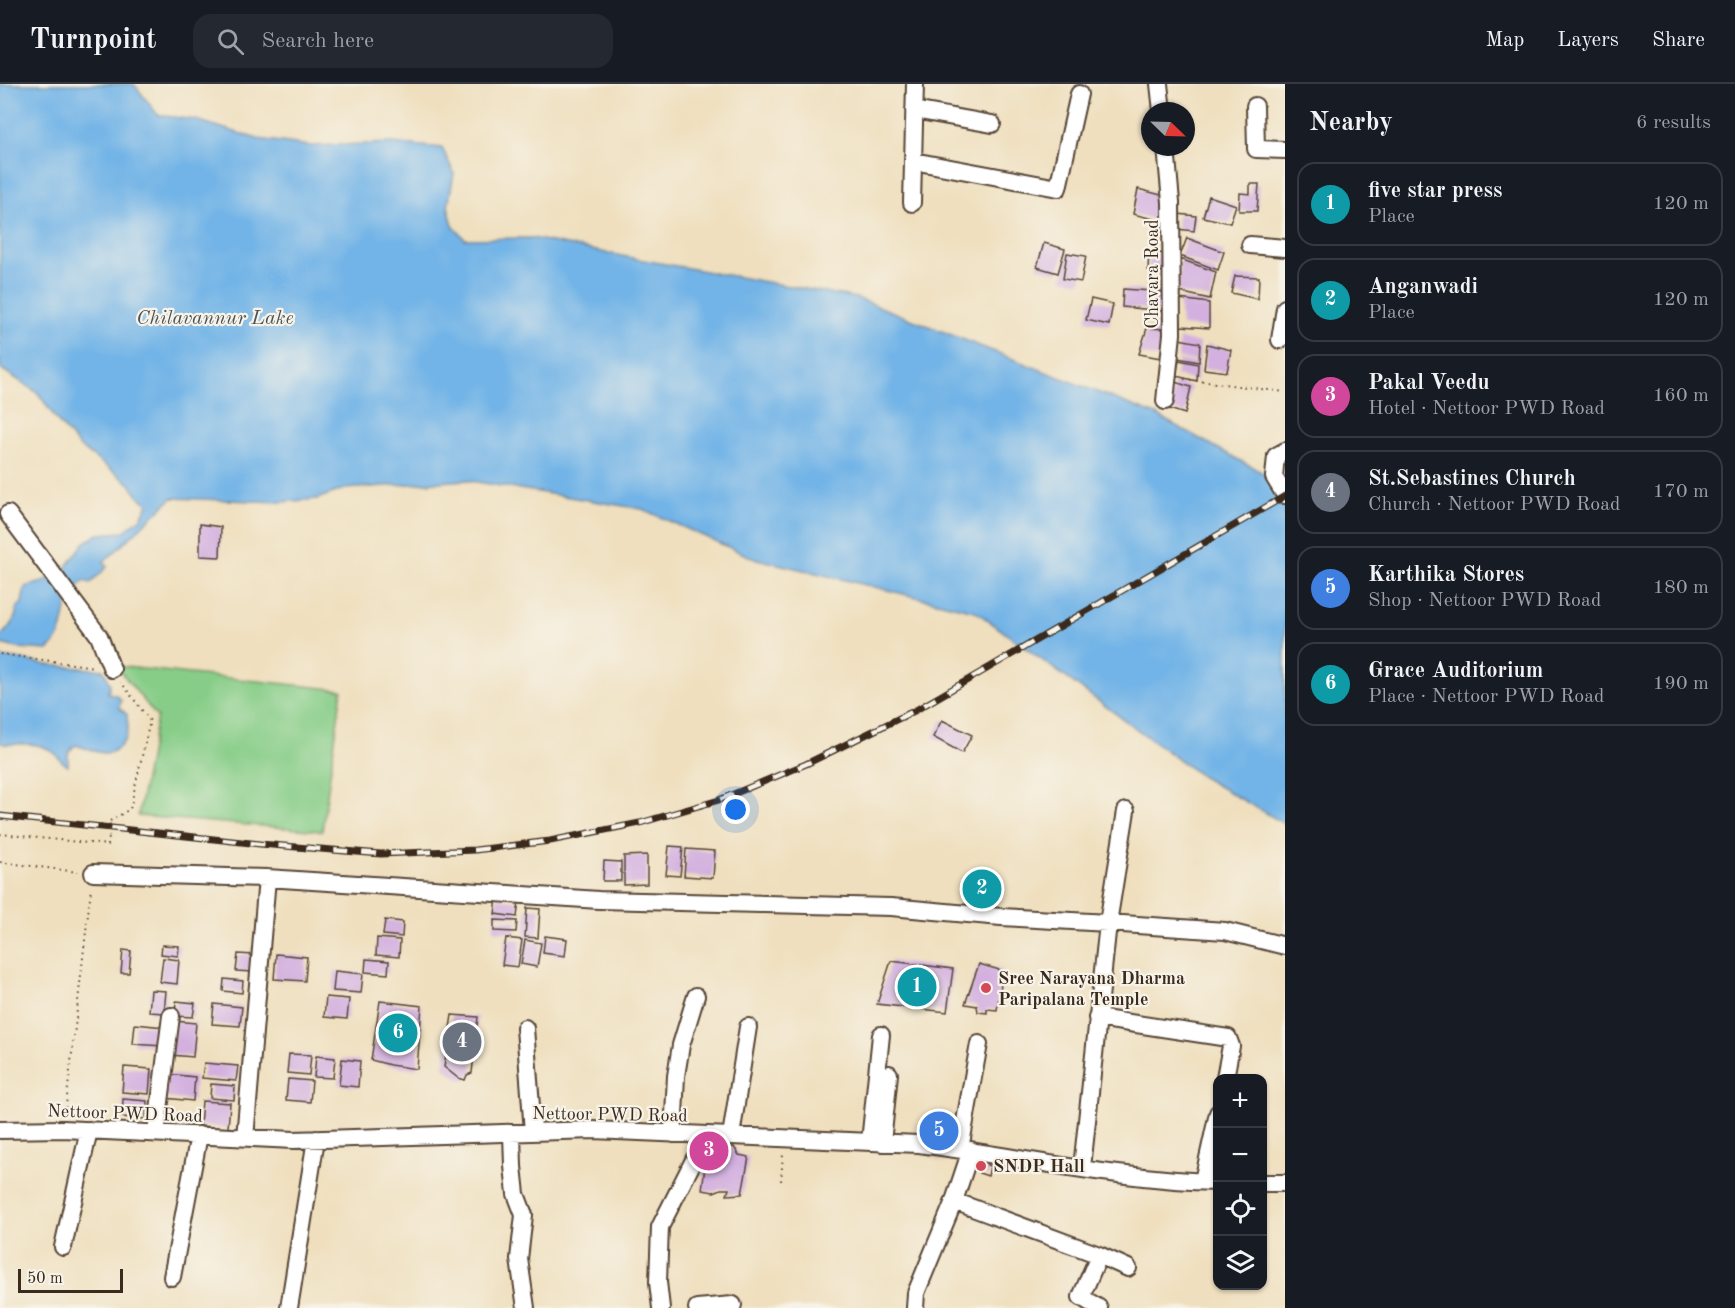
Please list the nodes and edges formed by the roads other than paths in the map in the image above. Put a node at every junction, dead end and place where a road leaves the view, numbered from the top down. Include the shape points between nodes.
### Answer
1 (915, 84) edge
2 (1159, 84) edge
3 (1078, 94) dead end
4 (1161, 102) edge
5 (1255, 106) dead end
6 (914, 110) junction
7 (992, 124) dead end
8 (1285, 150) edge
9 (1167, 156) edge
10 (913, 161) junction
11 (912, 202) dead end
12 (1250, 245) dead end
13 (1285, 248) edge
14 (1285, 308) edge
15 (1280, 340) dead end
16 (1165, 400) dead end
17 (1285, 451) edge
18 (1285, 495) edge
19 (8, 514) dead end
20 (112, 669) road end
21 (1126, 811) dead end
22 (93, 873) road end
23 (267, 878) junction
24 (1107, 923) junction
25 (1285, 946) edge
26 (696, 996) dead end
27 (171, 1016) dead end
28 (1097, 1018) junction
29 (525, 1028) dead end
30 (748, 1028) dead end
31 (881, 1035) dead end
32 (978, 1044) dead end
33 (889, 1074) dead end
34 (1226, 1074) edge
35 (1216, 1128) edge
36 (0, 1130) edge
37 (89, 1130) junction
38 (533, 1132) junction
39 (156, 1133) junction
40 (512, 1133) junction
41 (673, 1134) junction
42 (199, 1135) junction
43 (700, 1135) junction
44 (731, 1136) junction
45 (245, 1138) junction
46 (316, 1139) junction
47 (876, 1142) junction
48 (965, 1149) junction
49 (1082, 1168) junction
50 (1210, 1182) edge
51 (1267, 1183) edge
52 (1285, 1183) edge
53 (954, 1201) junction
54 (63, 1247) dead end
55 (1099, 1255) junction
56 (1128, 1268) dead end
57 (172, 1277) dead end
58 (1079, 1303) edge
59 (733, 1305) dead end
60 (289, 1308) edge
61 (526, 1308) edge
62 (661, 1308) edge
63 (697, 1308) edge
64 (915, 1308) edge
65 (1099, 1308) edge

1 - 6 street
2 - 4 street
3 - 10 street via 1058,188
5 - 8 street via 1256,149
6 - 7 street
6 - 10 street
9 - 16 street, Chavara Road via 1172,333
10 - 11 street
12 - 13 street
14 - 15 street
17 - 18 street via 1276,456 1274,477
19 - 20 street via 99,636
21 - 24 street
22 - 23 street
23 - 24 street via 599,900 891,907
23 - 45 street
24 - 25 street via 1225,931
24 - 28 street
26 - 41 street via 681,1045
27 - 39 street
28 - 34 street via 1228,1038 1231,1046
28 - 49 street
29 - 38 street
30 - 44 street
31 - 47 street
32 - 48 street
33 - 47 street
35 - 50 street
36 - 37 street, Nettoor PWD Road
37 - 39 street, Nettoor PWD Road
37 - 54 street
38 - 40 street, Nettoor PWD Road
38 - 41 street, Nettoor PWD Road
39 - 42 street, Nettoor PWD Road
40 - 46 street, Nettoor PWD Road
40 - 61 street via 516,1194 524,1215 519,1259
41 - 43 street, Nettoor PWD Road
42 - 45 street, Nettoor PWD Road
42 - 57 street
43 - 44 street, Nettoor PWD Road
43 - 62 street via 699,1150 660,1227
44 - 47 street, Nettoor PWD Road
45 - 46 street, Nettoor PWD Road
46 - 60 street
47 - 48 street, Nettoor PWD Road
48 - 49 street, Nettoor PWD Road
48 - 53 street
49 - 50 street, Nettoor PWD Road
51 - 52 street
53 - 55 street
53 - 64 street via 916,1293
55 - 56 street
55 - 58 street
58 - 65 street
59 - 63 street

